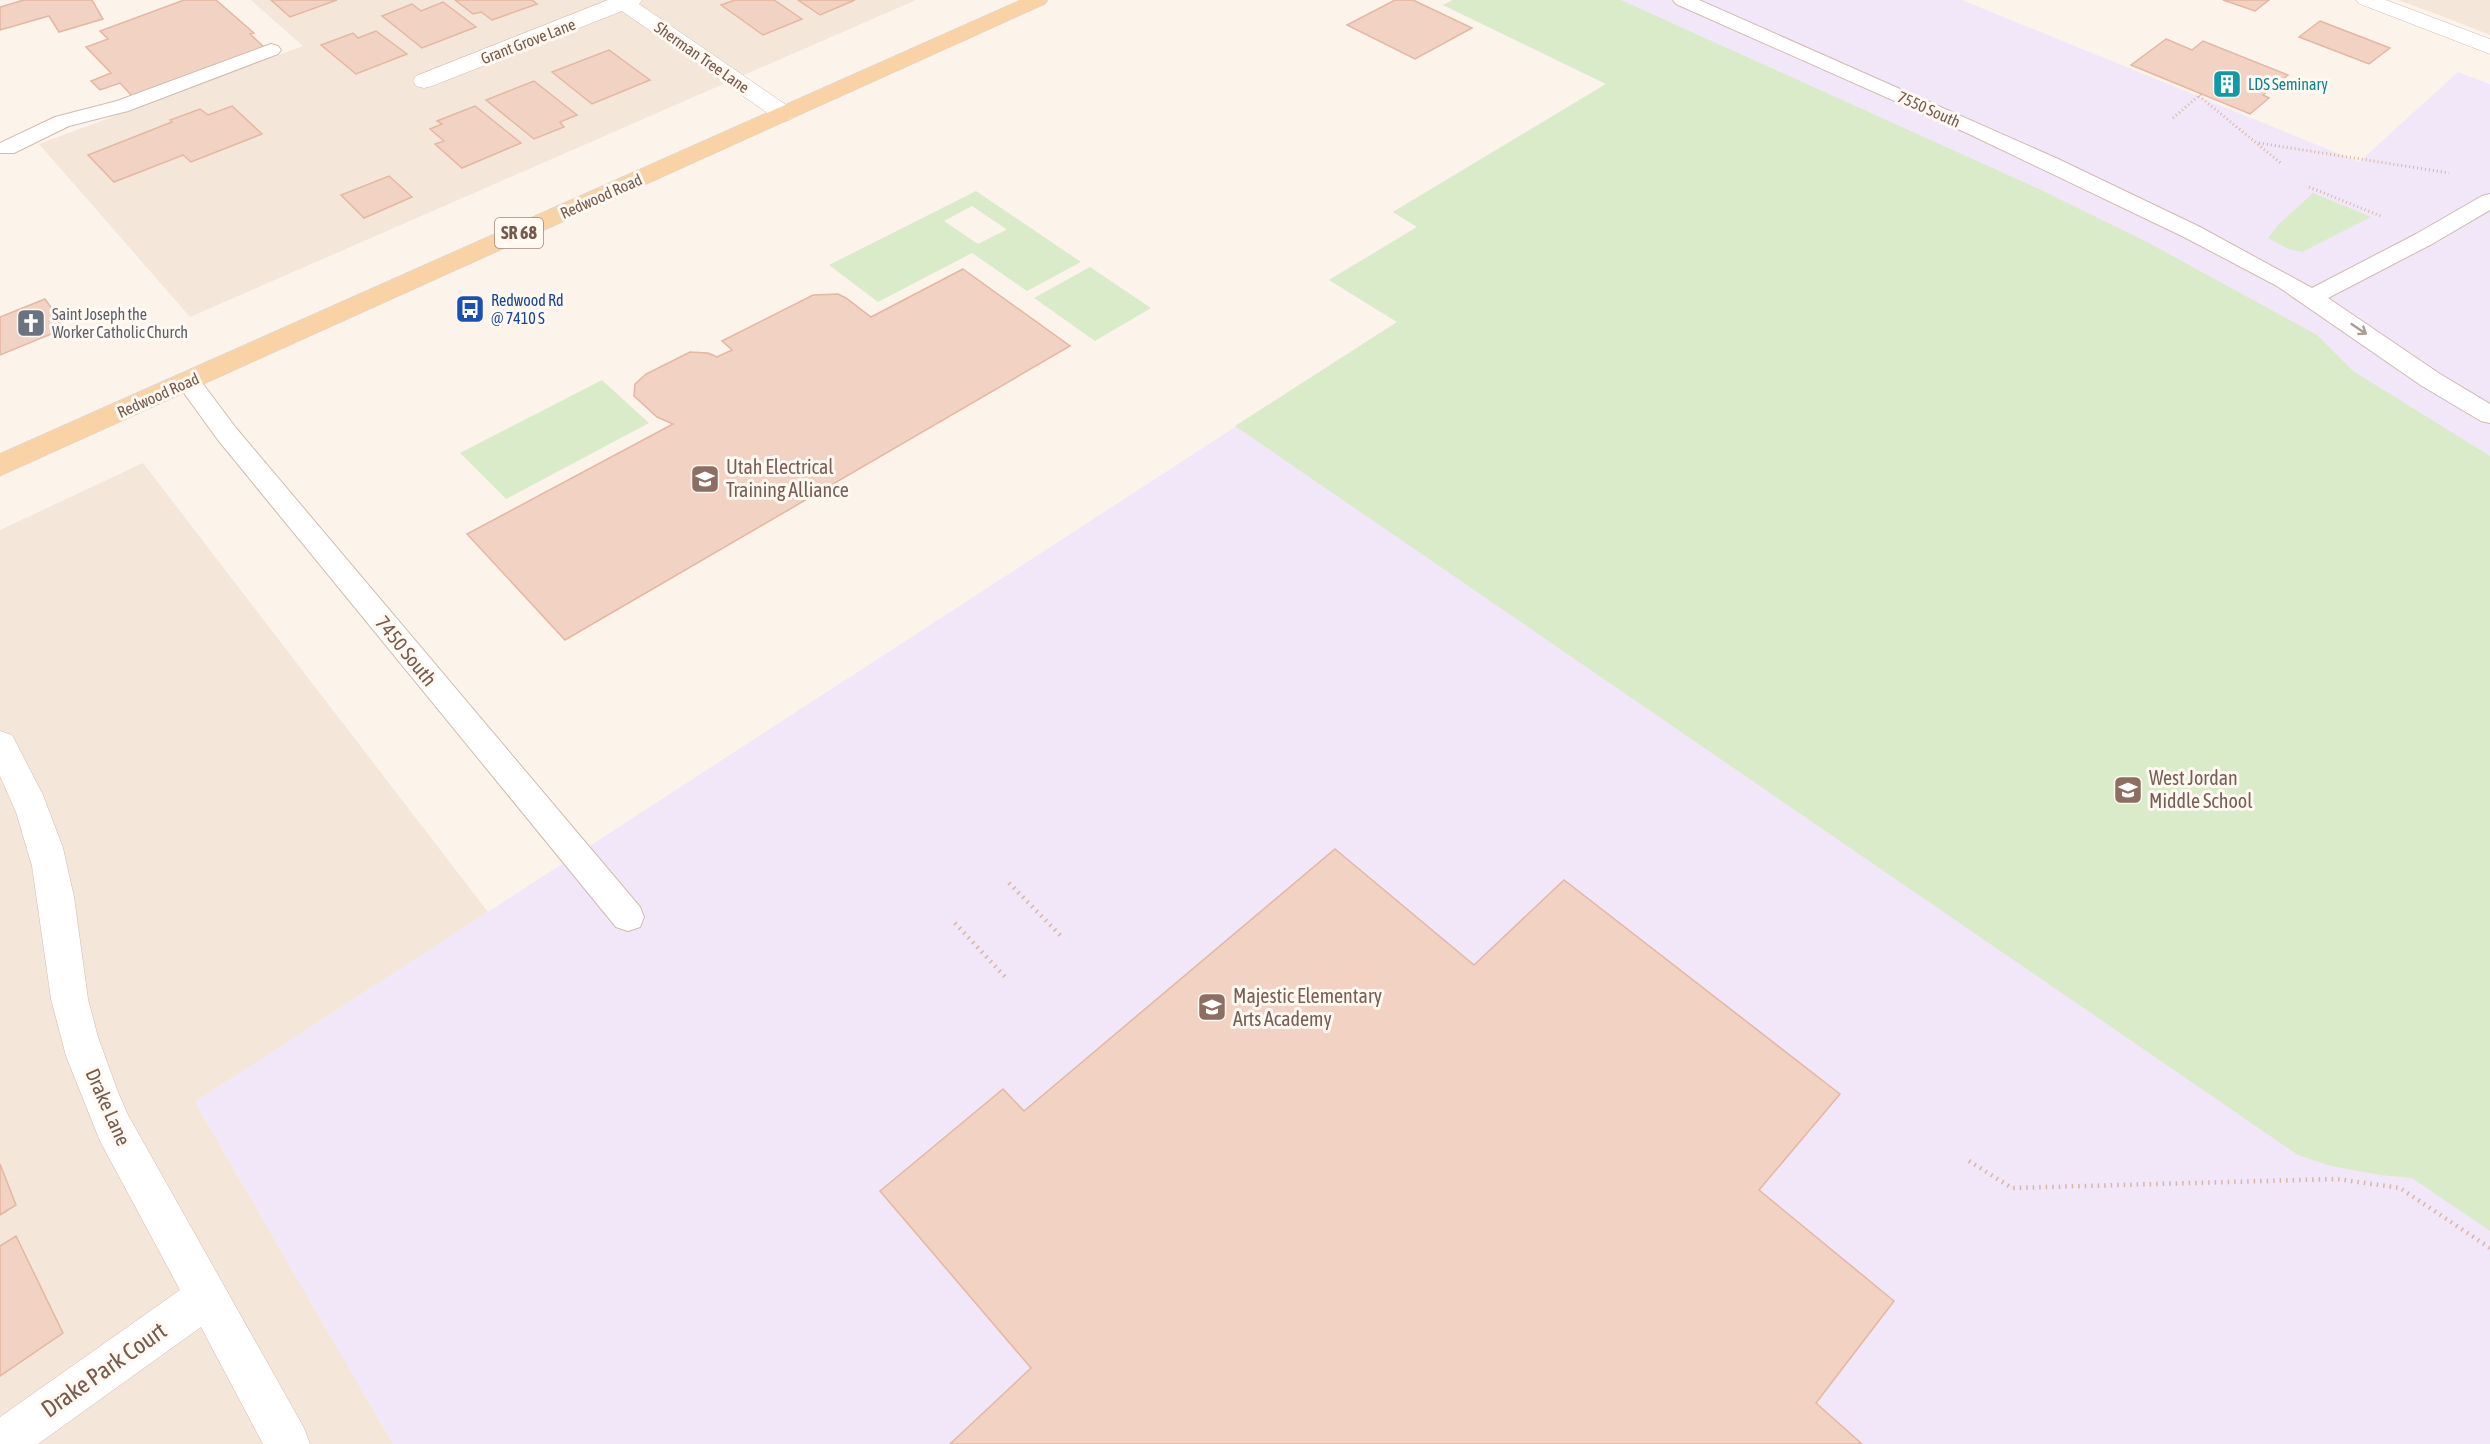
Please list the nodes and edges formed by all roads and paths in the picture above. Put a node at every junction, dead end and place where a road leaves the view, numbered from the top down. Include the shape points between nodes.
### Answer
1 (1038, 0) edge
2 (1683, 0) edge
3 (2367, 0) edge
4 (625, 1) edge
5 (2490, 47) edge
6 (271, 50) dead end
7 (424, 81) dead end
8 (784, 114) junction
9 (2173, 118) dead end
10 (2259, 143) junction
11 (6, 148) dead end
12 (2282, 164) dead end
13 (2449, 173) dead end
14 (2309, 187) dead end
15 (2490, 201) edge
16 (2385, 218) dead end
17 (2310, 298) junction
18 (188, 381) junction
19 (2490, 415) edge
20 (0, 466) edge
21 (0, 744) edge
22 (1009, 883) dead end
23 (628, 917) dead end
24 (955, 923) dead end
25 (1062, 937) dead end
26 (1007, 979) dead end
27 (1970, 1161) dead end
28 (2490, 1248) edge
29 (207, 1297) junction
30 (0, 1444) edge
31 (288, 1444) edge

1 - 8 main road, Redwood Road / SR 68
2 - 17 lane, 7550 South via 2053,164 2173,222
3 - 5 street
4 - 7 street, Grant Grove Lane
4 - 8 street, Sherman Tree Lane
6 - 11 lane via 121,107 99,110
8 - 18 main road, Redwood Road / SR 68
9 - 10 path via 2200,95
10 - 12 path
10 - 13 path
14 - 16 path
15 - 17 lane
17 -> 19 lane, 7550 South
18 - 20 main road, Redwood Road / SR 68
18 - 23 lane, 7450 South via 235,443
21 - 29 street, Drake Lane via 32,805 45,842 66,981 94,1084
22 - 25 path
24 - 26 path
27 - 28 path via 2012,1188 2337,1179 2400,1188
29 - 30 street, Drake Park Court
29 - 31 street, Drake Lane

